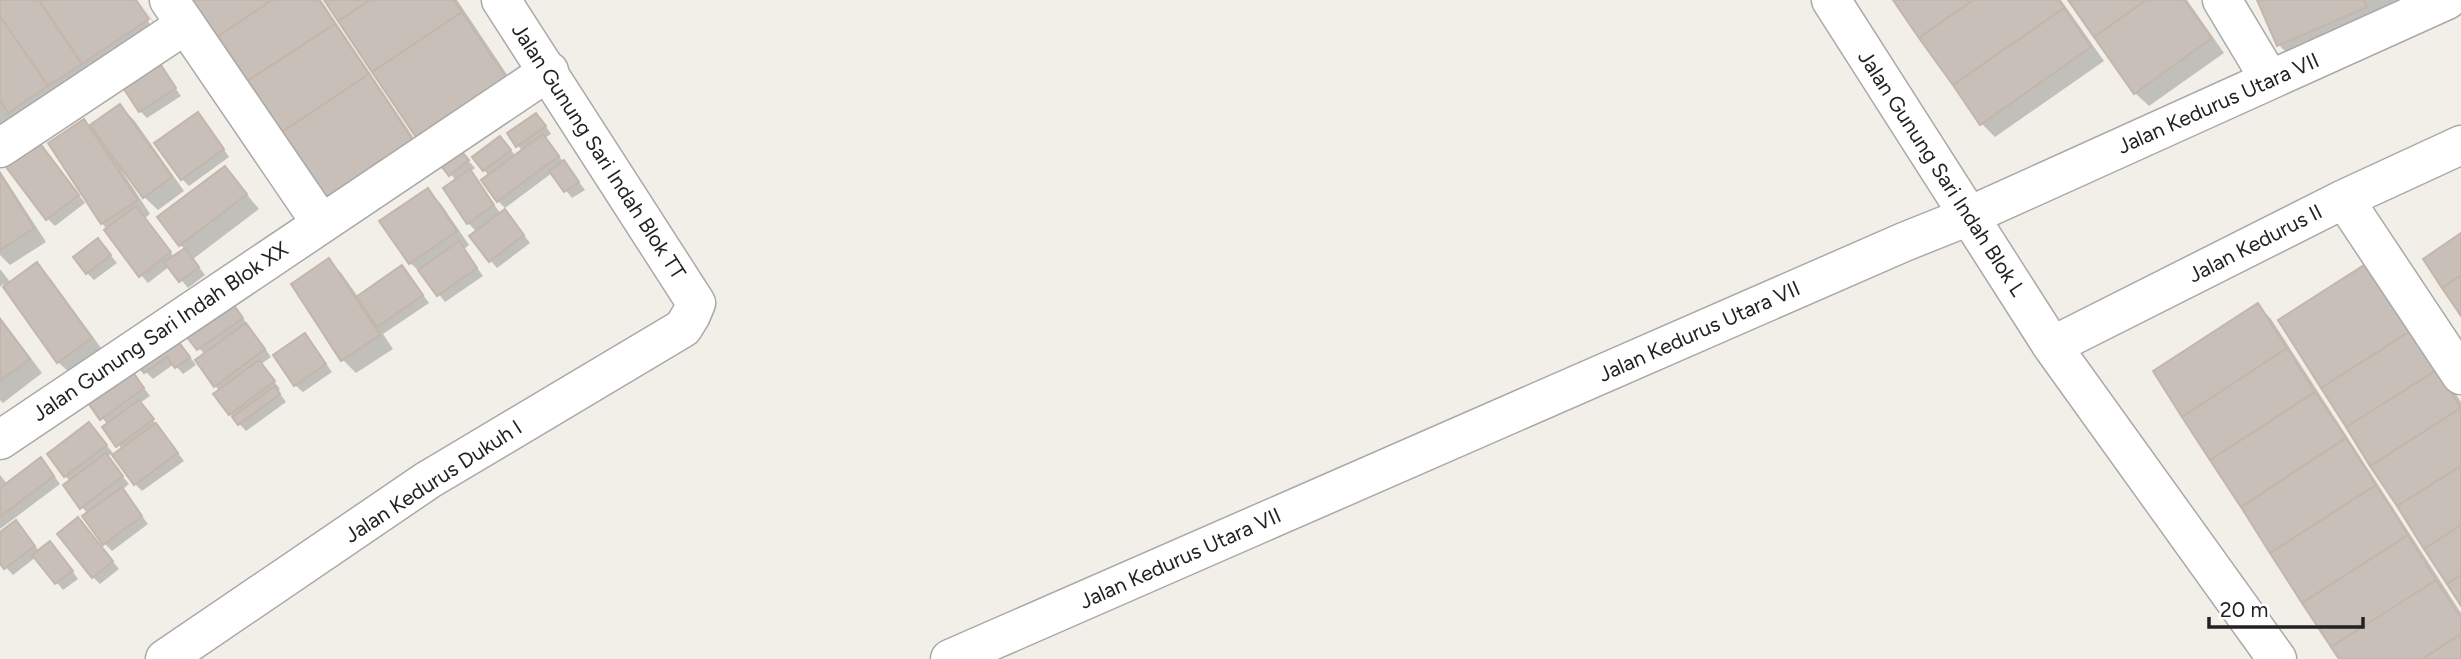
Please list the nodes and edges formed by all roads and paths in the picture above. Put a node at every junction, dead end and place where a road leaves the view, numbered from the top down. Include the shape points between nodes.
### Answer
1 (501, 0) edge
2 (1831, 0) edge
3 (2222, 0) edge
4 (2447, 0) edge
5 (177, 12) edge
6 (549, 71) junction
7 (2270, 80) junction
8 (2461, 145) edge
9 (0, 148) edge
10 (2344, 199) junction
11 (1969, 216) junction
12 (321, 223) junction
13 (696, 303) joint
14 (2052, 346) junction
15 (2461, 375) edge
16 (0, 440) edge
17 (165, 659) edge
18 (950, 659) edge
19 (2277, 659) edge

1 - 6 street, Jalan Gunung Sari Indah Blok TT
2 - 11 street, Jalan Gunung Sari Indah Blok L
3 - 7 street
4 - 7 street, Jalan Kedurus Utara VII
5 - 9 street
5 - 12 street
6 - 12 street, Jalan Gunung Sari Indah Blok XX
6 - 13 street, Jalan Gunung Sari Indah Blok TT
7 - 11 street, Jalan Kedurus Utara VII
8 - 10 street, Jalan Kedurus II
10 - 14 street, Jalan Kedurus II
10 - 15 street
11 - 14 street, Jalan Gunung Sari Indah Blok L
11 - 18 street, Jalan Kedurus Utara VII
12 - 16 street, Jalan Gunung Sari Indah Blok XX
13 - 17 street, Jalan Kedurus Dukuh I via 683,328 428,480
14 - 19 street, Jalan Gunung Sari Indah Blok L

